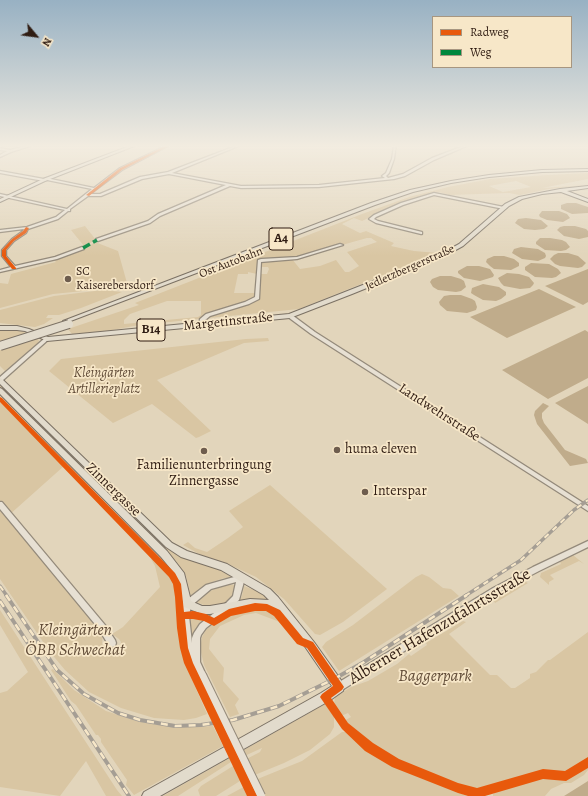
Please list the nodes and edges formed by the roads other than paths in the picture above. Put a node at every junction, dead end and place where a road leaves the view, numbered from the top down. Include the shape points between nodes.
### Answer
1 (40, 182) edge
2 (57, 182) edge
3 (105, 182) edge
4 (131, 182) edge
5 (217, 182) edge
6 (344, 182) edge
7 (450, 182) edge
8 (467, 182) edge
9 (230, 185) junction
10 (588, 187) edge
11 (579, 188) junction
12 (96, 189) junction
13 (559, 190) junction
14 (0, 195) edge
15 (88, 195) junction
16 (573, 195) junction
17 (9, 197) junction
18 (0, 201) edge
19 (588, 201) edge
20 (504, 208) junction
21 (69, 210) junction
22 (27, 228) junction
23 (0, 231) edge
24 (421, 233) dead end
25 (97, 240) dead end
26 (341, 245) dead end
27 (83, 248) dead end
28 (14, 268) junction
29 (0, 271) edge
30 (290, 316) junction
31 (67, 323) junction
32 (201, 325) junction
33 (0, 328) edge
34 (47, 339) junction
35 (0, 342) edge
36 (0, 346) edge
37 (0, 380) edge
38 (0, 390) edge
39 (0, 504) edge
40 (588, 509) edge
41 (588, 544) edge
42 (241, 578) junction
43 (187, 604) junction
44 (226, 608) junction
45 (282, 609) junction
46 (112, 643) dead end
47 (196, 661) junction
48 (339, 687) junction
49 (148, 796) edge
50 (261, 796) edge

1 - 17 main road
2 - 12 street
3 - 12 street
4 - 15 street via 100,195
5 - 9 street
6 - 9 street via 288,187
7 - 31 highway, Ost Autobahn / A4 via 393,197
8 - 31 highway, Ost Autobahn / A4 via 397,199
9 - 25 street via 159,215 149,222
10 - 11 main road, Jedletzbergerstraße
11 - 13 main road, Jedletzbergerstraße
11 - 16 main road via 572,192
12 - 15 street
13 - 16 main road
13 - 20 main road, Jedletzbergerstraße / B14 via 521,198
14 - 17 street
15 - 21 street
16 - 19 main road
17 - 18 main road
17 - 21 street
20 - 24 street via 434,194 402,204 371,219
20 - 30 main road, Jedletzbergerstraße / B14 via 466,241 441,256
21 - 22 street via 48,222
22 - 23 street
22 - 28 street via 4,250 4,256
26 - 32 street via 297,258 259,261 256,298 208,316 202,320
27 - 28 street via 56,258
28 - 29 street
30 - 32 main road, Margetinstraße / B14
30 - 40 street, Landwehrstraße
31 - 35 highway, A4
31 - 36 highway, A4, bridge
32 - 34 main road, Margetinstraße / B14
33 - 34 main road via 28,330
34 - 37 street
37 - 42 main road, Zinnergasse via 169,545 184,554 224,567
38 - 43 main road, Zinnergasse via 164,554 179,573
39 - 46 street via 102,627
41 - 48 street, Alberner Hafenzufahrtsstraße via 506,584
42 - 43 street via 209,587
42 - 44 street via 236,598
42 - 45 main road, Zinnergasse via 267,592
43 - 44 main road via 202,610
43 - 47 street, Zinnergasse via 186,637 189,650
44 - 45 main road via 261,603 272,604
44 - 47 street via 206,623 198,633
45 - 48 main road, Zinnergasse
47 - 50 street, Zinnergasse, bridge
48 - 49 main road, Alberner Hafenzufahrtsstraße

